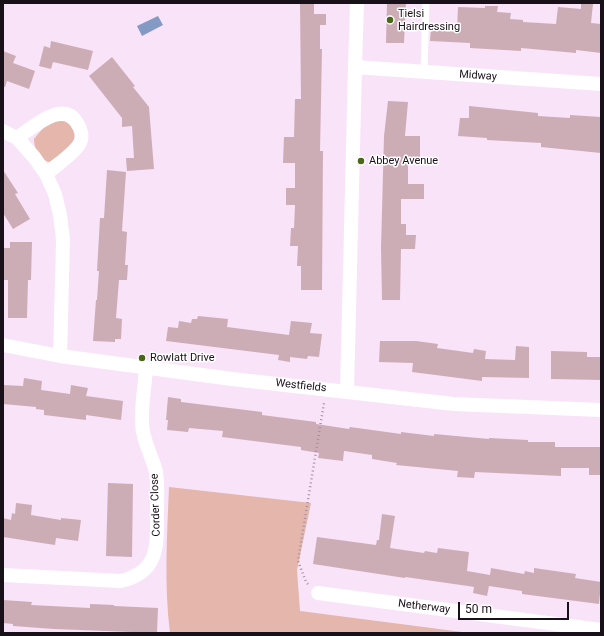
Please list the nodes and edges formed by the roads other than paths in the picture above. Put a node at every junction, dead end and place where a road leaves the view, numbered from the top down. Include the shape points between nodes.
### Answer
1 (357, 3) edge
2 (426, 3) edge
3 (354, 67) junction
4 (424, 72) junction
5 (601, 84) edge
6 (3, 131) edge
7 (17, 138) junction
8 (46, 174) junction
9 (3, 345) edge
10 (60, 356) junction
11 (146, 367) junction
12 (347, 391) junction
13 (601, 410) edge
14 (3, 575) edge
15 (318, 593) road end
16 (601, 630) edge

1 - 3 street
2 - 4 lane
3 - 4 street, Midway
3 - 12 street
4 - 5 street, Midway
6 - 7 street
7 - 8 street
7 - 8 street via 56,114 67,114 75,120 81,131 80,142
8 - 10 street via 55,194 63,240
9 - 10 street, Westfields
10 - 11 street, Westfields
11 - 12 street, Westfields
11 - 14 street, Corder Close via 142,426 158,483 157,545 152,561 132,579 121,581
12 - 13 street, Westfields via 454,404
15 - 16 street, Netherway

